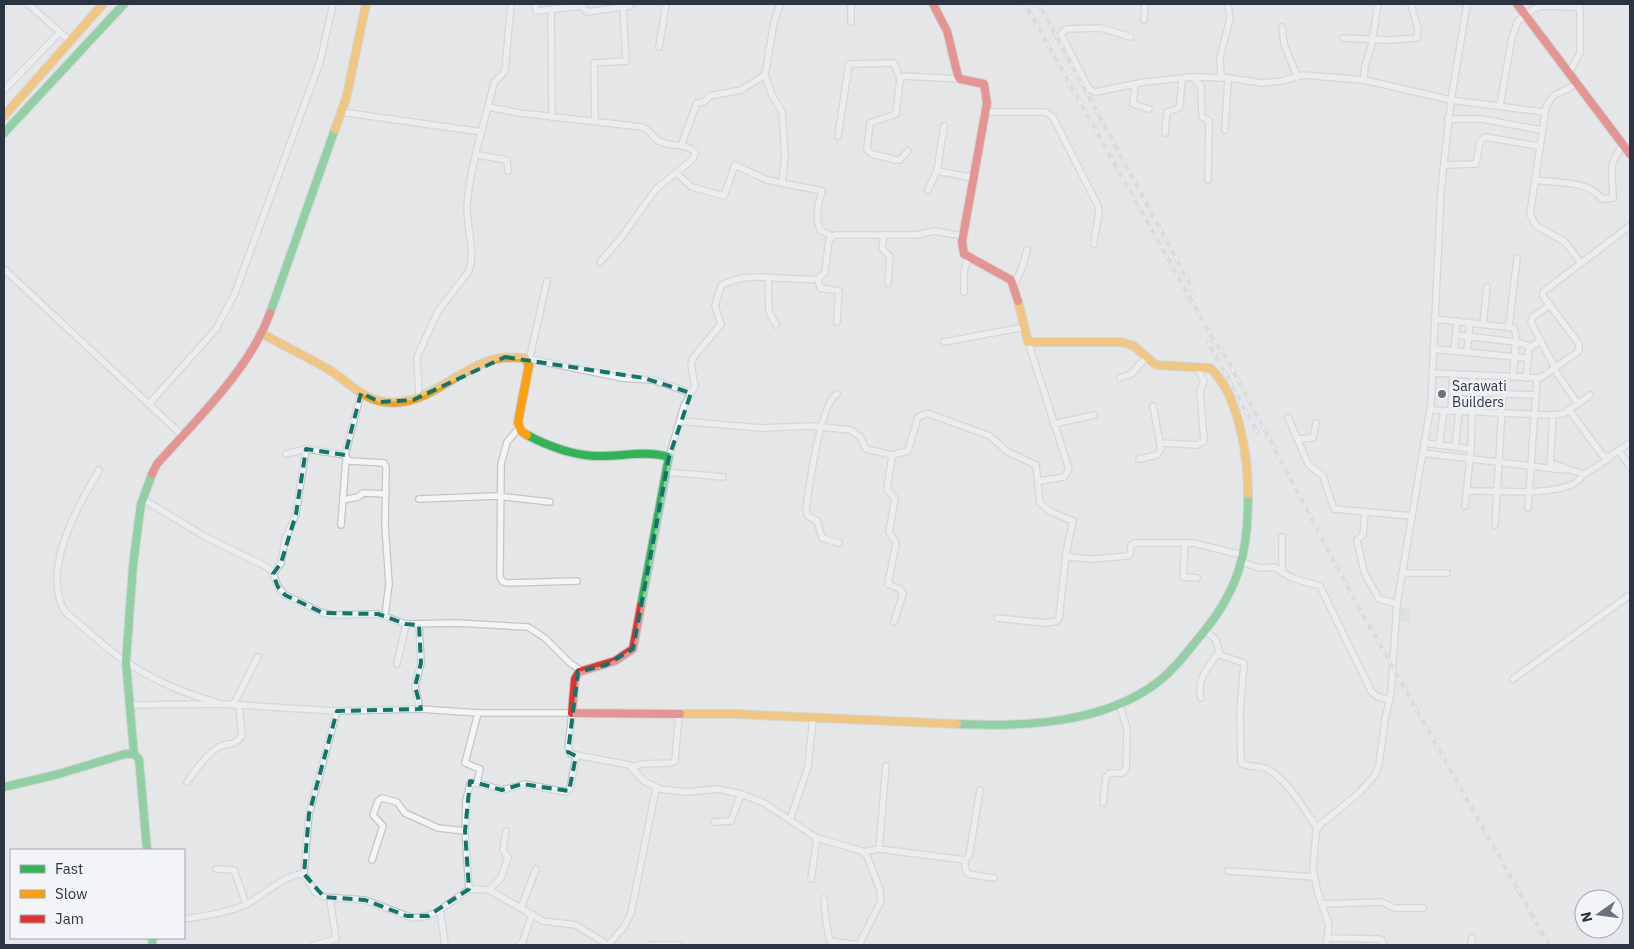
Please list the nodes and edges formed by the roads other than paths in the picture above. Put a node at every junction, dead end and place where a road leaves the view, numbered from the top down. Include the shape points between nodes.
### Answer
1 (28, 4) edge
2 (103, 4) edge
3 (124, 4) edge
4 (333, 4) edge
5 (366, 4) edge
6 (511, 4) edge
7 (535, 4) edge
8 (666, 4) edge
9 (780, 4) edge
10 (852, 4) edge
11 (933, 4) edge
12 (1144, 4) edge
13 (1228, 4) edge
14 (1378, 4) edge
15 (1411, 4) edge
16 (1467, 4) edge
17 (1517, 4) edge
18 (1548, 4) edge
19 (582, 5) edge
20 (1580, 6) edge
21 (551, 10) junction
22 (1525, 15) junction
23 (1144, 20) dead end
24 (851, 22) dead end
25 (1282, 27) dead end
26 (60, 32) junction
27 (1130, 37) dead end
28 (1343, 38) dead end
29 (1372, 39) junction
30 (70, 41) junction
31 (659, 47) dead end
32 (1569, 73) junction
33 (764, 75) junction
34 (1297, 76) junction
35 (1192, 77) junction
36 (900, 78) junction
37 (1182, 78) junction
38 (1221, 78) junction
39 (1228, 78) junction
40 (960, 79) junction
41 (1364, 80) junction
42 (1135, 84) junction
43 (1577, 84) junction
44 (4, 90) edge
45 (1450, 100) junction
46 (1500, 105) junction
47 (488, 107) junction
48 (1149, 109) dead end
49 (341, 112) junction
50 (986, 112) junction
51 (1544, 112) junction
52 (4, 116) edge
53 (552, 116) junction
54 (1448, 119) junction
55 (595, 121) junction
56 (944, 126) dead end
57 (1225, 130) dead end
58 (1541, 130) junction
59 (482, 132) junction
60 (4, 133) edge
61 (1165, 133) dead end
62 (838, 136) dead end
63 (1623, 144) junction
64 (681, 146) junction
65 (1538, 146) junction
66 (908, 151) dead end
67 (1630, 154) edge
68 (477, 155) junction
69 (1444, 165) junction
70 (508, 171) dead end
71 (937, 171) junction
72 (676, 173) junction
73 (974, 178) junction
74 (1208, 180) dead end
75 (1534, 180) junction
76 (782, 181) junction
77 (928, 190) dead end
78 (1630, 226) edge
79 (884, 235) junction
80 (832, 236) junction
81 (963, 236) junction
82 (1094, 244) dead end
83 (1027, 250) dead end
84 (968, 257) junction
85 (1517, 258) dead end
86 (600, 262) dead end
87 (1581, 262) junction
88 (4, 269) edge
89 (768, 277) junction
90 (818, 278) junction
91 (547, 281) dead end
92 (888, 283) dead end
93 (1014, 284) junction
94 (1487, 287) dead end
95 (964, 292) dead end
96 (1550, 305) junction
97 (1434, 319) junction
98 (1457, 321) junction
99 (837, 322) dead end
100 (1470, 322) junction
101 (1484, 324) junction
102 (776, 325) dead end
103 (1509, 326) junction
104 (1025, 327) junction
105 (261, 333) junction
106 (1456, 335) junction
107 (1469, 336) junction
108 (1540, 340) junction
109 (944, 342) dead end
110 (1028, 342) junction
111 (1516, 342) junction
112 (1530, 346) junction
113 (1433, 349) junction
114 (1454, 351) junction
115 (1467, 352) junction
116 (1514, 356) junction
117 (1146, 358) junction
118 (1527, 358) junction
119 (529, 360) junction
120 (1197, 367) junction
121 (1554, 368) junction
122 (1432, 373) junction
123 (1453, 374) junction
124 (1473, 374) junction
125 (1504, 376) junction
126 (1513, 377) junction
127 (1120, 378) dead end
128 (1526, 378) junction
129 (1537, 378) junction
130 (1452, 392) junction
131 (362, 393) junction
132 (691, 393) junction
133 (837, 394) dead end
134 (1472, 394) junction
135 (1503, 395) junction
136 (1536, 395) junction
137 (1590, 395) dead end
138 (419, 398) junction
139 (149, 404) junction
140 (1578, 404) junction
141 (1153, 406) dead end
142 (1430, 410) junction
143 (1569, 410) junction
144 (1448, 411) junction
145 (1459, 411) junction
146 (1472, 412) junction
147 (1502, 414) junction
148 (1536, 414) junction
149 (1094, 415) dead end
150 (1553, 415) junction
151 (1288, 417) dead end
152 (680, 421) junction
153 (1316, 423) dead end
154 (1054, 424) junction
155 (519, 428) junction
156 (821, 428) junction
157 (183, 436) junction
158 (1298, 439) junction
159 (1160, 443) junction
160 (1424, 443) junction
161 (1630, 443) edge
162 (1439, 445) junction
163 (1454, 447) junction
164 (306, 449) junction
165 (1471, 449) junction
166 (1619, 451) junction
167 (1422, 453) junction
168 (286, 454) dead end
169 (892, 455) junction
170 (346, 457) junction
171 (669, 457) junction
172 (1606, 457) junction
173 (1138, 459) dead end
174 (1470, 459) junction
175 (1499, 462) junction
176 (1532, 465) junction
177 (1551, 466) junction
178 (1630, 467) edge
179 (99, 470) dead end
180 (1564, 470) dead end
181 (668, 472) junction
182 (1583, 474) junction
183 (723, 477) dead end
184 (1039, 481) junction
185 (1498, 490) junction
186 (1530, 491) junction
187 (1467, 492) junction
188 (386, 494) junction
189 (501, 497) junction
190 (143, 499) junction
191 (419, 499) dead end
192 (343, 500) junction
193 (550, 502) dead end
194 (1466, 506) dead end
195 (1528, 508) dead end
196 (1365, 513) junction
197 (1410, 516) junction
198 (341, 525) dead end
199 (1495, 525) dead end
200 (1282, 537) dead end
201 (839, 543) dead end
202 (1184, 543) junction
203 (1066, 555) junction
204 (1241, 559) junction
205 (1282, 573) junction
206 (1402, 573) junction
207 (1446, 573) dead end
208 (273, 574) junction
209 (1198, 578) dead end
210 (577, 581) dead end
211 (1630, 594) edge
212 (1397, 604) junction
213 (385, 615) junction
214 (997, 618) dead end
215 (894, 622) dead end
216 (406, 624) junction
217 (419, 624) junction
218 (1205, 630) junction
219 (1218, 652) junction
220 (258, 657) dead end
221 (126, 662) junction
222 (397, 664) dead end
223 (582, 671) junction
224 (1513, 679) dead end
225 (1201, 698) dead end
226 (1389, 700) junction
227 (1119, 703) junction
228 (223, 704) junction
229 (130, 705) junction
230 (236, 705) junction
231 (420, 709) junction
232 (337, 711) junction
233 (478, 713) junction
234 (572, 713) junction
235 (679, 714) junction
236 (813, 718) junction
237 (134, 754) junction
238 (576, 756) junction
239 (886, 766) dead end
240 (632, 767) junction
241 (187, 782) dead end
242 (477, 783) junction
243 (4, 788) edge
244 (656, 788) junction
245 (980, 790) dead end
246 (741, 794) junction
247 (1104, 804) dead end
248 (790, 820) junction
249 (714, 822) dead end
250 (1317, 828) junction
251 (465, 831) junction
252 (506, 831) dead end
253 (817, 838) junction
254 (148, 849) edge
255 (879, 849) junction
256 (863, 852) junction
257 (372, 860) dead end
258 (965, 860) junction
259 (216, 868) dead end
260 (536, 869) dead end
261 (1228, 871) dead end
262 (304, 874) junction
263 (1314, 877) junction
264 (994, 878) dead end
265 (811, 879) dead end
266 (469, 889) junction
267 (489, 890) junction
268 (330, 899) junction
269 (824, 899) dead end
270 (246, 904) junction
271 (1322, 904) junction
272 (521, 908) junction
273 (1423, 908) dead end
274 (440, 910) junction
275 (532, 914) junction
276 (185, 918) edge
277 (1328, 938) junction
278 (1472, 938) dead end
279 (314, 945) edge
280 (446, 945) edge
281 (519, 945) edge
282 (608, 945) edge
283 (651, 945) edge
284 (678, 945) edge
285 (859, 945) edge
286 (1326, 945) edge
287 (1383, 945) edge
288 (1471, 945) edge

1 - 26 street
2 - 30 street
3 - 60 street
4 - 139 street via 320,62 235,293 216,329
5 - 49 street
6 - 47 street via 505,71 496,80
7 - 21 street via 536,11
8 - 31 street
9 - 33 street
10 - 24 street
11 - 40 street via 947,31
12 - 23 street
13 - 38 street via 1230,19 1220,57
14 - 29 street
15 - 29 street via 1418,37
16 - 45 street
17 - 22 street
18 - 20 street
18 - 22 street
19 - 21 street
19 - 55 street via 587,12 627,6 626,61 594,63
20 - 32 street via 1580,53
21 - 53 street
22 - 32 street
22 - 46 street via 1515,26
25 - 34 street via 1284,44
26 - 30 street
26 - 44 street
27 - 42 street via 1095,28 1066,29 1061,34 1092,92
28 - 29 street
29 - 41 street
30 - 52 street
32 - 43 street
33 - 64 street via 741,90 710,96 697,103
33 - 76 street via 782,112 785,162
34 - 39 street via 1263,83
34 - 41 street
35 - 37 street
35 - 38 street
35 - 74 street via 1201,86 1202,117 1210,121
36 - 40 street
36 - 62 street via 894,63 849,64
36 - 66 street via 896,114 870,123 867,149 872,154 896,160
37 - 42 street
37 - 61 street via 1179,108 1167,112
38 - 39 street
39 - 57 street
40 - 50 street via 984,84
41 - 45 street
42 - 48 street via 1133,104
43 - 51 street via 1553,96
43 - 63 street
45 - 46 street
45 - 54 street
46 - 51 street
47 - 53 street
47 - 59 street
49 - 59 street
49 - 105 street
50 - 73 street
50 - 82 street via 1045,112 1054,117 1098,206
51 - 58 street
53 - 55 street
54 - 58 street via 1482,119
54 - 69 street
55 - 64 street via 642,127 662,143
56 - 71 street
58 - 65 street
59 - 68 street
63 - 67 street
63 - 75 street via 1612,160 1613,198 1602,199 1592,189 1581,186
64 - 72 street via 693,149 696,156
65 - 69 street via 1485,137 1480,142 1476,164
65 - 75 street
68 - 70 street via 507,160
68 - 138 street via 467,205 472,263 438,311 417,357
69 - 97 street
71 - 73 street
71 - 77 street
72 - 76 street via 692,186 724,196 735,165 767,180
72 - 86 street via 656,189 622,238
73 - 81 street
75 - 87 street via 1532,220 1536,226 1564,241
76 - 80 street via 822,191 816,213 818,226
78 - 87 street
79 - 80 street
79 - 81 street via 916,236 941,232
79 - 92 street via 882,248 890,257
80 - 90 street via 825,272
81 - 84 street via 962,248
83 - 93 street
84 - 93 street
84 - 95 street
85 - 103 street
87 - 96 street via 1543,292
88 - 139 street
89 - 90 street
89 - 102 street via 769,311
89 - 132 street via 721,286 715,306 721,324 692,358 696,381
90 - 99 street via 820,288 839,291
91 - 119 street
93 - 104 street
94 - 101 street
96 - 108 street via 1532,319
96 - 121 street via 1580,348
97 - 98 street
97 - 113 street
98 - 100 street
98 - 106 street
100 - 101 street
100 - 107 street
101 - 103 street
103 - 111 street via 1516,331
104 - 109 street
104 - 110 street
105 - 131 street via 333,372
105 - 157 street via 227,384
106 - 107 street
106 - 114 street
107 - 111 street
107 - 115 street
108 - 112 street
108 - 121 street
110 - 117 street via 1122,342 1142,350
110 - 154 street
111 - 112 street
111 - 116 street
112 - 118 street
113 - 114 street
113 - 122 street
114 - 115 street
115 - 116 street
116 - 118 street
116 - 126 street
117 - 120 street via 1156,365
117 - 127 street via 1131,374
118 - 128 street
119 - 132 street via 622,378 644,378
119 - 138 street via 519,356 490,361
119 - 155 street
120 - 159 street via 1204,381 1200,394 1204,441 1196,445
120 - 204 street via 1210,368 1220,378 1241,436 1248,473 1247,523
121 - 129 street
121 - 140 street
122 - 123 street
122 - 142 street
123 - 124 street
123 - 130 street
124 - 125 street
124 - 134 street
125 - 126 street
125 - 135 street
126 - 128 street
128 - 129 street
129 - 136 street
130 - 134 street
130 - 144 street
131 - 138 street via 380,402 405,402
131 - 170 street
132 - 152 street
133 - 156 street via 829,401
134 - 135 street
134 - 146 street
135 - 136 street
135 - 147 street
136 - 148 street
137 - 140 street
139 - 157 street
140 - 143 street
141 - 159 street
142 - 144 street
142 - 160 street
143 - 150 street
143 - 172 street
144 - 145 street
144 - 162 street
145 - 146 street
145 - 163 street
146 - 147 street
146 - 165 street
147 - 148 street
147 - 175 street
148 - 150 street
148 - 176 street
149 - 154 street
150 - 177 street
151 - 158 street
152 - 156 street via 761,428
152 - 171 street
153 - 158 street via 1313,438
154 - 184 street via 1069,469 1064,476
155 - 171 street via 545,443 588,456 655,453
155 - 189 street via 503,452
156 - 169 street via 852,430 866,449
156 - 201 street via 806,513 817,521 822,538
157 - 190 street via 157,464
158 - 196 street via 1310,466 1323,476 1334,509
159 - 173 street via 1157,455
160 - 162 street
160 - 167 street
161 - 166 street
162 - 163 street
163 - 165 street
164 - 168 street
164 - 170 street
164 - 208 street via 296,514 285,540 281,563
165 - 174 street
166 - 172 street
166 - 178 street
167 - 174 street
167 - 197 street
169 - 184 street via 908,451 918,416 927,413 990,436 1008,452 1034,462
169 - 215 street via 887,490 895,498 889,532 896,543 888,584 903,594
170 - 188 street via 352,462 384,463
170 - 192 street
171 - 181 street
172 - 182 street via 1609,458
174 - 175 street
174 - 187 street
175 - 176 street
175 - 185 street
176 - 177 street
176 - 186 street
177 - 180 street
177 - 182 street
179 - 221 street via 78,506 65,542 58,594 65,612
181 - 183 street
181 - 223 street via 633,649 606,665
182 - 186 street via 1574,484
184 - 203 street via 1037,494 1040,503 1051,512 1074,521
185 - 186 street
185 - 187 street
185 - 199 street
186 - 195 street
187 - 194 street
188 - 192 street via 362,493
188 - 213 street via 389,584
189 - 191 street
189 - 193 street
189 - 210 street via 500,570 503,582
190 - 208 street via 204,536 265,566
190 - 221 street via 133,565
192 - 198 street
196 - 197 street
196 - 212 street via 1363,535 1357,540 1364,572 1379,600
197 - 206 street
200 - 205 street
202 - 203 street via 1132,544 1129,556 1104,559
202 - 204 street
202 - 209 street via 1183,577
203 - 214 street via 1057,621 1046,623
204 - 205 street via 1260,568 1271,566
204 - 218 street via 1221,611
205 - 226 street via 1320,586 1371,691
206 - 207 street
206 - 212 street
208 - 213 street via 285,595 323,613
211 - 224 street
212 - 226 street
213 - 216 street
216 - 217 street
216 - 222 street
217 - 223 street via 528,627
217 - 231 street via 421,663 415,686
218 - 219 street via 1216,640
218 - 227 street via 1162,678 1144,692
219 - 225 street via 1200,680
219 - 250 street via 1244,663 1240,710 1241,764 1260,766 1270,771 1300,801
220 - 230 street
221 - 228 street via 198,697
221 - 229 street
223 - 234 street via 575,679
226 - 250 street via 1376,775
227 - 236 street via 1079,717 1026,724
227 - 247 street via 1127,729 1126,769 1106,777
228 - 229 street
228 - 230 street
229 - 237 street
230 - 232 street
230 - 241 street via 242,736 234,744 219,747
231 - 232 street
231 - 233 street
232 - 262 street via 308,814
233 - 234 street
233 - 242 street via 465,763 480,769
234 - 235 street
234 - 238 street via 568,751
235 - 236 street
235 - 240 street via 675,761
236 - 248 street via 808,767
237 - 243 street
237 - 254 street via 139,759
238 - 240 street
238 - 242 street via 570,788 566,792 522,784 502,790
239 - 255 street
240 - 244 street via 644,781
242 - 251 street via 469,785
244 - 246 street via 686,792 718,789
244 - 282 street via 631,913
245 - 258 street via 969,856
246 - 248 street via 764,803
246 - 249 street via 731,821
248 - 253 street
250 - 263 street
251 - 257 street via 438,828 405,814 397,802 382,798 374,814 383,826
251 - 266 street
252 - 267 street via 503,850 508,858 502,878
253 - 256 street
253 - 265 street
255 - 256 street
255 - 258 street
256 - 285 street via 881,896
258 - 264 street via 968,874
259 - 270 street via 234,870
260 - 272 street
261 - 263 street
262 - 268 street via 315,892
262 - 270 street via 289,878
263 - 271 street
266 - 267 street
266 - 274 street
267 - 272 street
268 - 274 street via 365,900 413,918
268 - 279 street via 336,939
269 - 285 street via 824,923 830,941
270 - 276 street
271 - 273 street via 1382,902 1394,908
271 - 277 street via 1329,925
272 - 275 street
274 - 280 street
275 - 281 street via 524,941
275 - 282 street via 547,922 582,927
277 - 286 street
277 - 287 street via 1379,939
278 - 288 street
283 - 284 street

